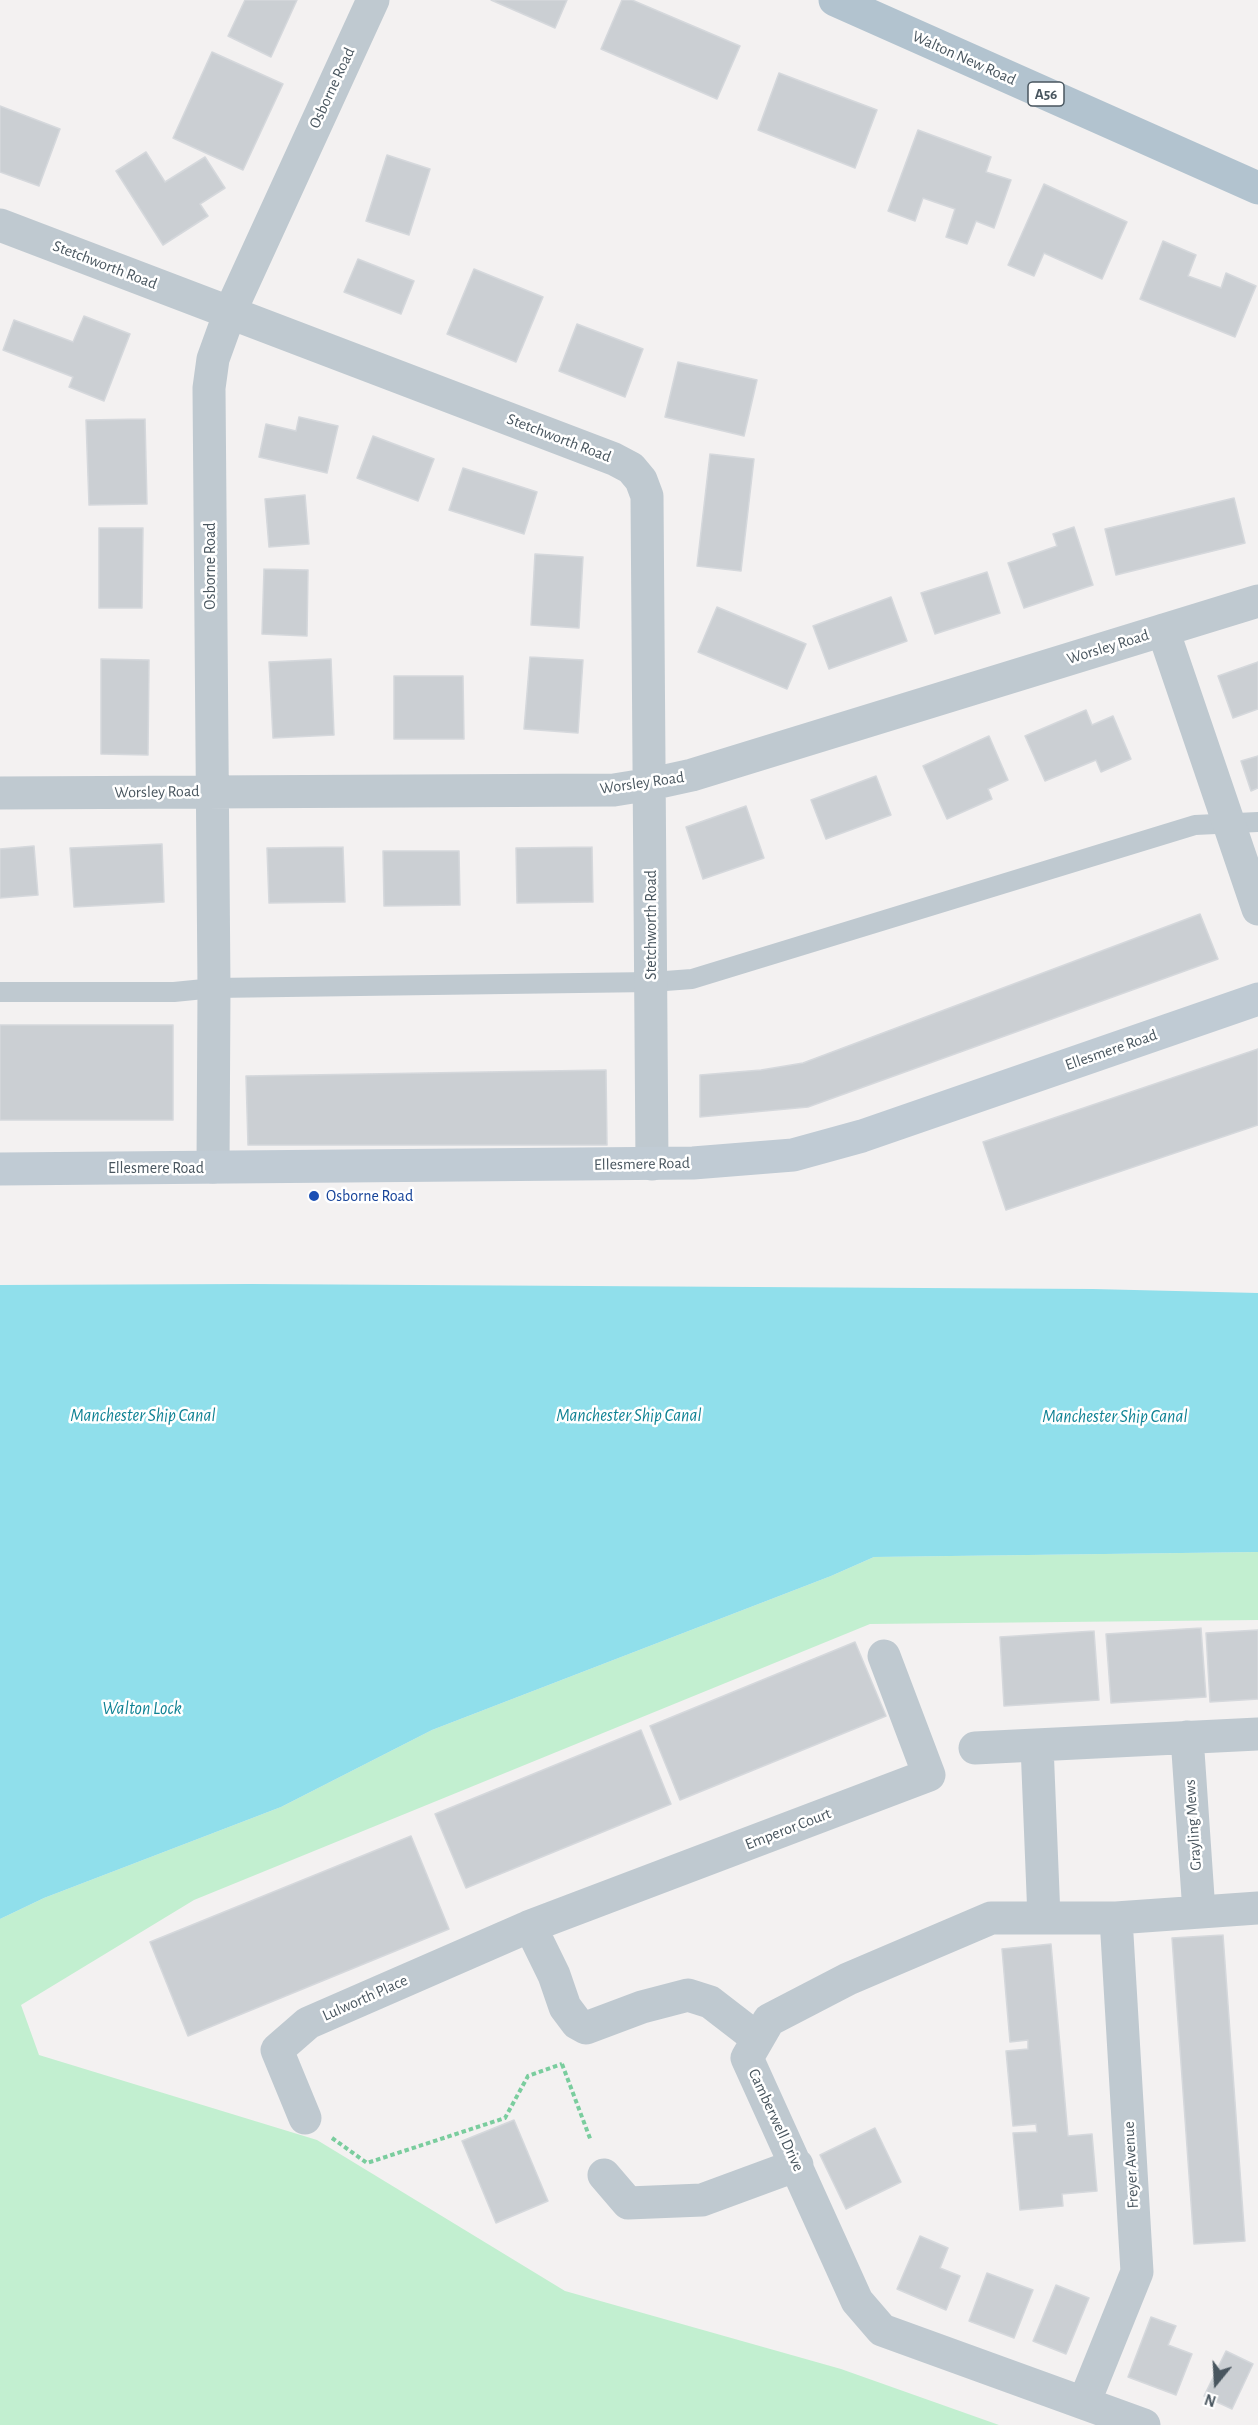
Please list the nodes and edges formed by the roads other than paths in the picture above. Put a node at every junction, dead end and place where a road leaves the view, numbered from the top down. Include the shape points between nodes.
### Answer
1 (373, 0) edge
2 (835, 0) edge
3 (1258, 188) edge
4 (0, 225) edge
5 (230, 312) junction
6 (1258, 601) edge
7 (1163, 630) junction
8 (651, 784) junction
9 (212, 791) junction
10 (0, 794) edge
11 (1244, 822) edge
12 (1258, 909) edge
13 (652, 982) junction
14 (214, 988) junction
15 (0, 992) edge
16 (1258, 999) edge
17 (652, 1164) junction
18 (213, 1167) junction
19 (0, 1169) edge
20 (884, 1656) dead end
21 (1258, 1734) edge
22 (1187, 1737) junction
23 (1036, 1745) junction
24 (975, 1748) dead end
25 (1258, 1908) edge
26 (1199, 1912) junction
27 (1044, 1918) junction
28 (1116, 1918) junction
29 (528, 1927) junction
30 (758, 2039) junction
31 (305, 2118) road end
32 (797, 2165) junction
33 (604, 2175) road end
34 (1084, 2403) junction
35 (1144, 2425) edge

1 - 5 street, Osborne Road
2 - 3 main road, Walton New Road / A56
4 - 5 street, Stetchworth Road
5 - 8 street, Stetchworth Road via 631,468 648,496
5 - 9 street, Osborne Road via 213,359 209,388
6 - 7 street, Worsley Road
7 - 8 street, Worsley Road via 692,776
7 - 11 street
8 - 9 street, Worsley Road via 614,790
8 - 13 street, Stetchworth Road
9 - 10 street, Worsley Road
9 - 14 street, Osborne Road
11 - 12 street
11 - 13 lane via 1196,825 692,979
13 - 14 lane
13 - 17 street, Stetchworth Road
14 - 15 lane via 174,992
14 - 18 street, Osborne Road
16 - 17 main road, Ellesmere Road via 824,1147 761,1159
17 - 18 main road, Ellesmere Road
18 - 19 main road, Ellesmere Road
20 - 29 street, Emperor Court via 929,1775
21 - 22 street
22 - 23 street
22 - 26 street, Grayling Mews
23 - 24 street
23 - 27 street
25 - 26 street, Camberwell Drive
26 - 28 street, Camberwell Drive
27 - 28 street, Camberwell Drive
27 - 30 street, Camberwell Drive via 991,1918 848,1979 770,2020
28 - 34 street, Freyer Avenue via 1137,2272
29 - 30 street via 565,2007 586,2028 688,1995 710,2002
29 - 31 street, Lulworth Place via 308,2023 277,2049
30 - 32 street, Camberwell Drive via 747,2058
32 - 33 street via 702,2200 628,2203
32 - 34 street, Camberwell Drive via 857,2301 882,2330
34 - 35 street, Camberwell Drive

